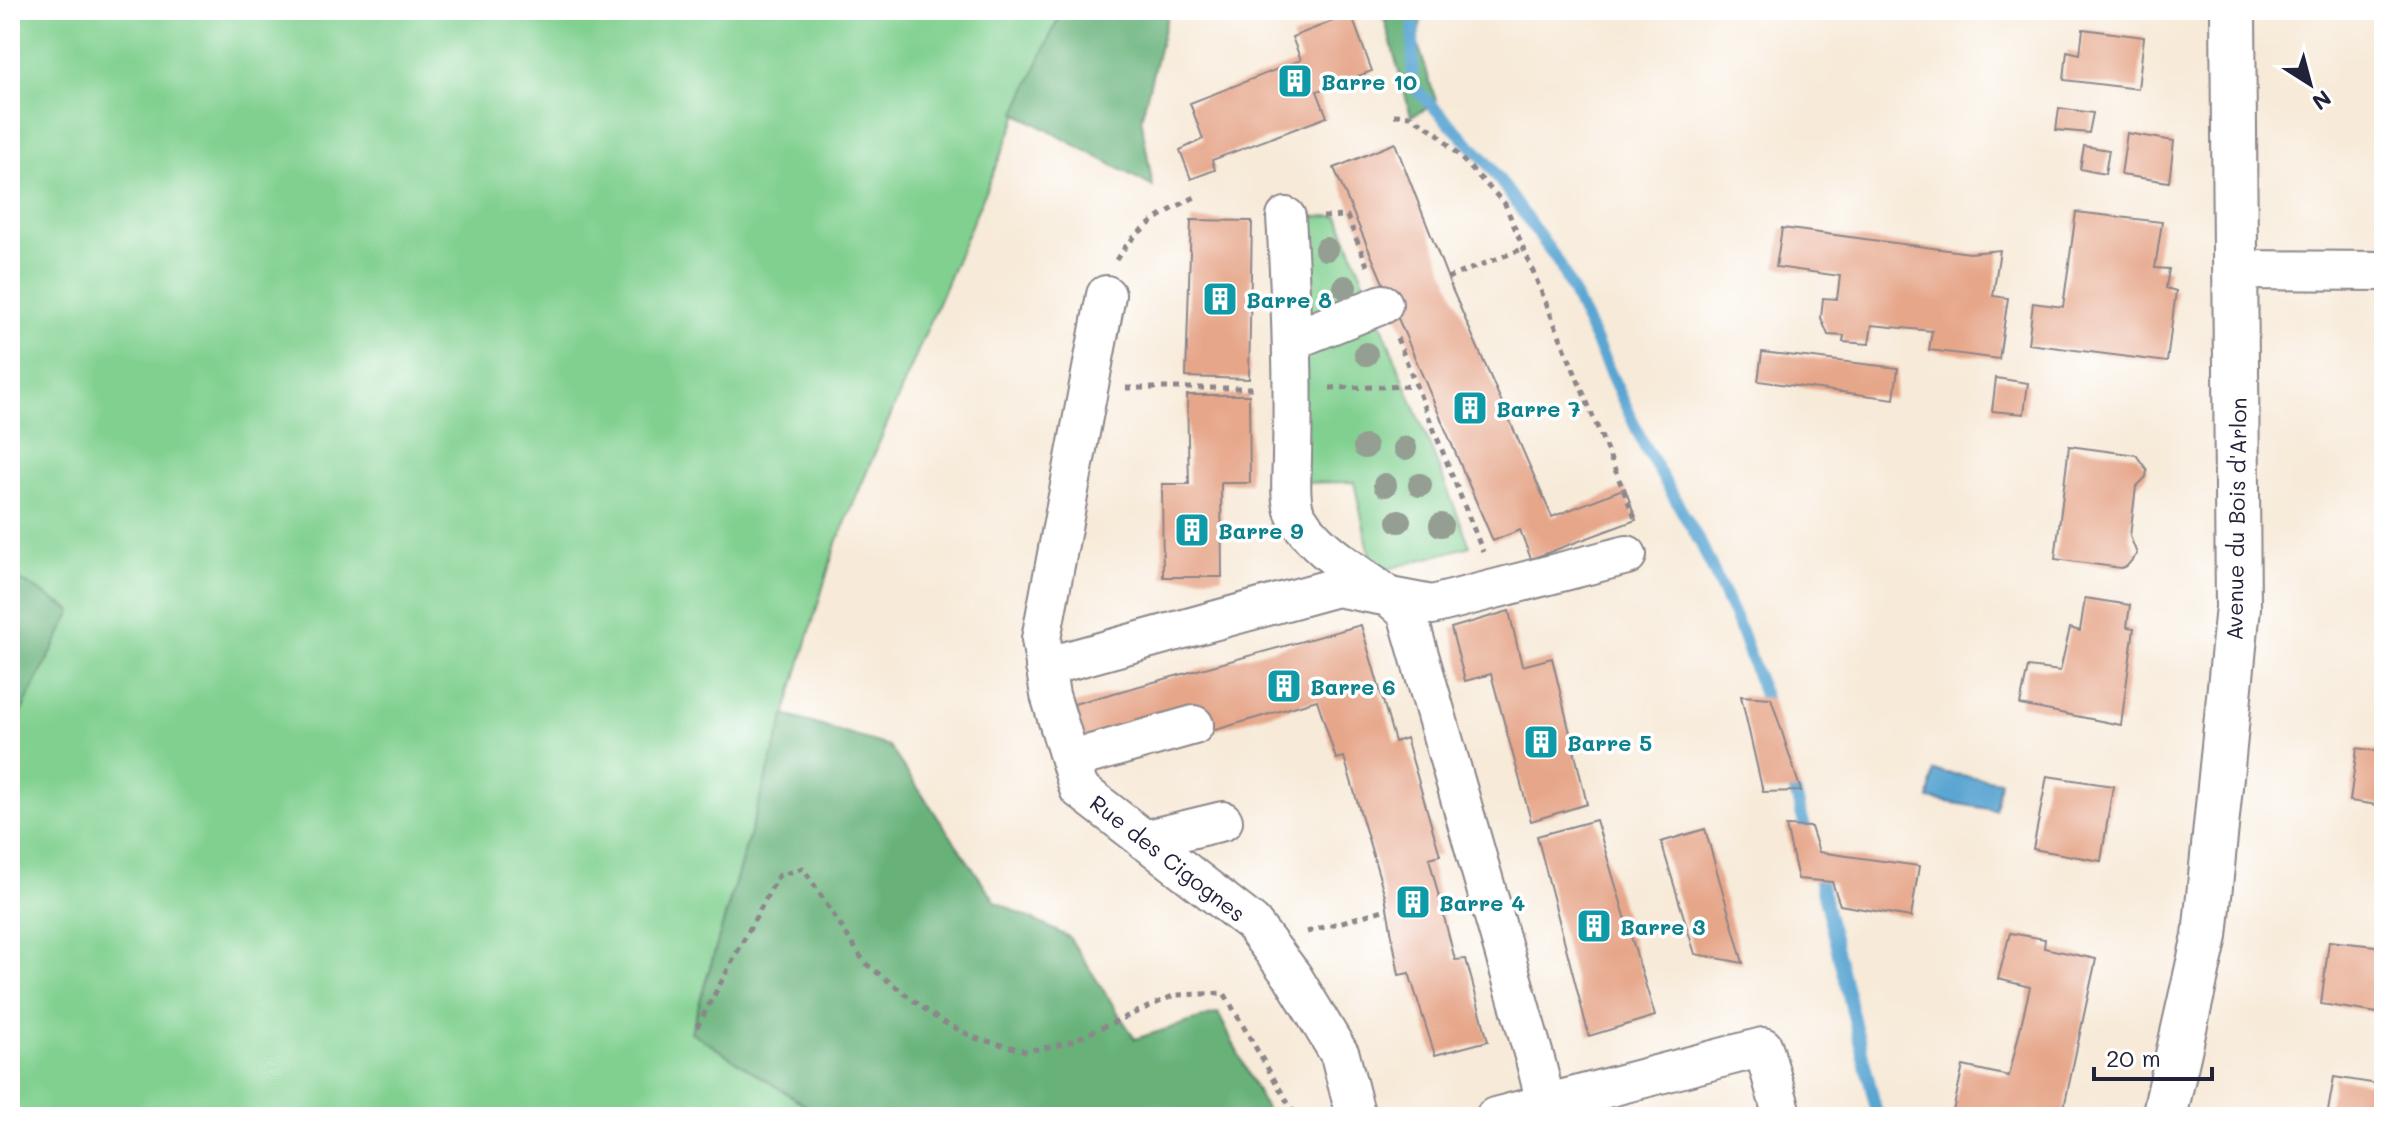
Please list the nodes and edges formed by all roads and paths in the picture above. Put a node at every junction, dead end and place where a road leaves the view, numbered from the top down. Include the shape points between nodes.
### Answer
1 (2233, 10) edge
2 (1394, 115) dead end
3 (1199, 195) dead end
4 (1286, 217) joint
5 (1525, 248) junction
6 (2238, 270) junction
7 (2384, 271) edge
8 (1447, 278) dead end
9 (1106, 295) joint
10 (1383, 304) junction
11 (1293, 340) junction
12 (1418, 386) junction
13 (1089, 388) junction
14 (1293, 389) junction
15 (1627, 555) joint
16 (1496, 589) junction
17 (1391, 596) junction
18 (1045, 667) junction
19 (1194, 725) dead end
20 (1070, 760) junction
21 (1223, 821) dead end
22 (1144, 840) junction
23 (1387, 909) dead end
24 (1268, 944) junction
25 (697, 1027) dead end
26 (1545, 1110) edge
27 (1296, 1117) edge
28 (1356, 1117) edge
29 (1495, 1117) edge
30 (1783, 1117) edge
31 (2164, 1117) edge

1 - 6 main road, Avenue du Bois d'Arlon
2 - 5 path via 1411,116 1471,165 1505,204
3 - 9 path via 1152,219 1132,236 1116,260
4 - 10 path via 1347,216
4 - 11 street
5 - 8 path
5 - 15 path via 1636,520
6 - 7 street
6 - 31 main road, Avenue du Bois d'Arlon via 2238,607 2205,936
9 - 13 street, Rue des Cigognes
10 - 11 street
10 - 12 path
11 - 14 street
12 - 14 path
12 - 16 path
13 - 14 path
13 - 18 street, Rue des Cigognes via 1041,639
14 - 17 street via 1295,515 1338,564
15 - 16 street
16 - 17 street via 1432,605
17 - 18 street via 1337,587
17 - 26 street via 1407,613
18 - 20 street, Rue des Cigognes
19 - 20 street
20 - 22 street, Rue des Cigognes via 1079,789
21 - 22 street
22 - 24 street, Rue des Cigognes via 1252,923
23 - 24 path
24 - 28 street, Rue des Cigognes via 1340,1055
25 - 27 path via 778,876 803,868 865,963 939,1020 975,1038 1026,1051 1065,1044 1175,995 1224,993
26 - 29 street
26 - 30 street via 1763,1047

